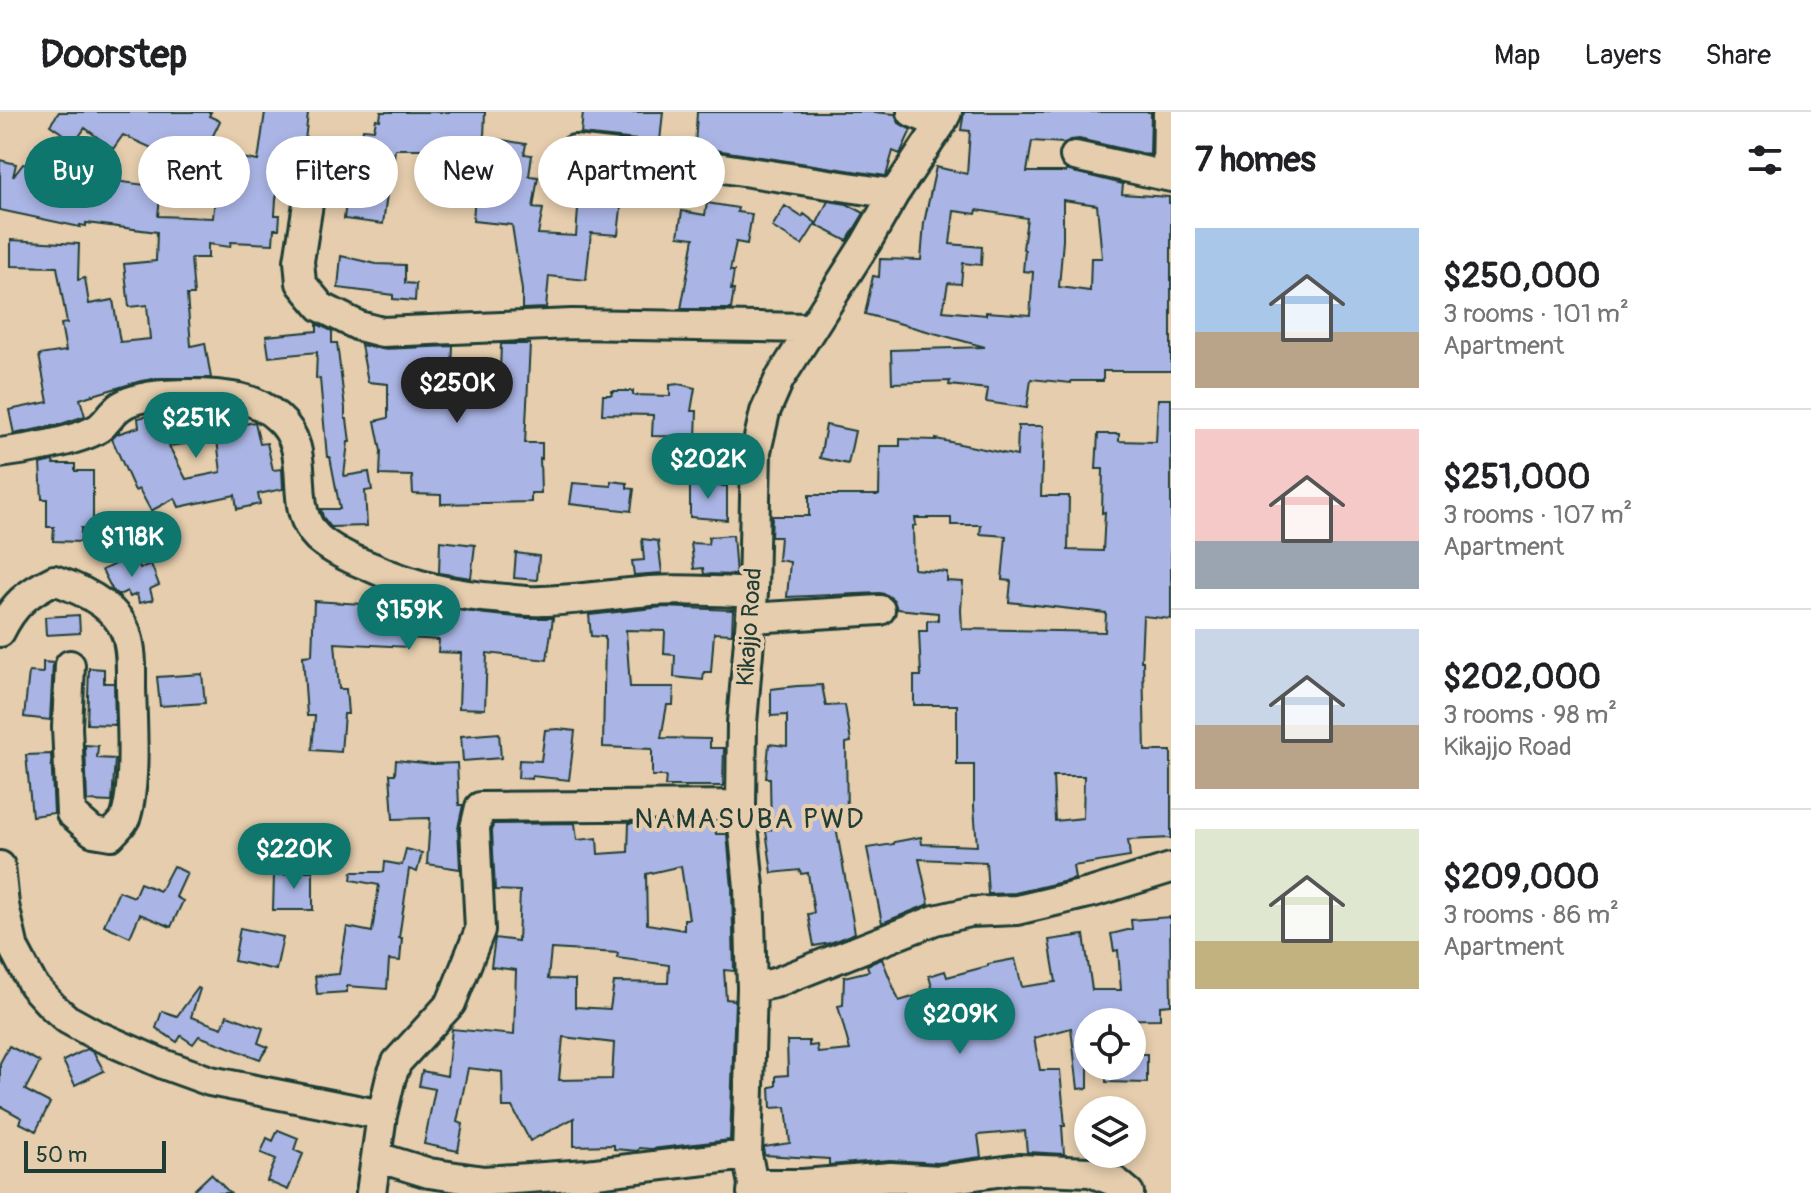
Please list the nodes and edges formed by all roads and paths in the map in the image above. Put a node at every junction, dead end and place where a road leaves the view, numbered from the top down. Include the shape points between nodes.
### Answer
1 (912, 112) edge
2 (1168, 113) edge
3 (944, 118) edge
4 (1075, 156) dead end
5 (725, 168) edge
6 (1169, 176) edge
7 (894, 194) junction
8 (307, 208) edge
9 (811, 328) junction
10 (0, 453) edge
11 (752, 605) junction
12 (880, 610) dead end
13 (0, 632) edge
14 (70, 665) dead end
15 (741, 805) junction
16 (0, 866) edge
17 (1171, 868) edge
18 (752, 988) junction
19 (382, 1115) junction
20 (747, 1155) junction
21 (377, 1157) junction
22 (752, 1188) edge
23 (371, 1193) edge
24 (1129, 1193) edge

1 - 3 street
2 - 6 street
3 - 7 street, Kikajjo Road
4 - 6 street
5 - 7 street
7 - 9 street, Kikajjo Road
8 - 9 street via 301,283 321,307 382,332 572,324
9 - 11 street, Kikajjo Road via 779,380 756,451
10 - 11 street via 60,443 99,428 122,405 146,397 183,393 241,398 268,409 296,441 305,518 317,536 396,579 460,594 539,601 702,590
11 - 12 street
11 - 15 street, Kikajjo Road
13 - 14 street via 19,603 54,580 80,589 109,609 126,632 131,781 126,820 111,835 93,832 71,813
15 - 18 street, Kikajjo Road
15 - 19 street via 480,807 475,828 480,930 451,1003 397,1062
16 - 19 street via 14,949 33,985 67,1019 210,1081
17 - 18 street via 1017,910 935,920
18 - 20 street, Kikajjo Road
19 - 21 street
20 - 21 street via 484,1181 429,1173
20 - 22 street, Kikajjo Road
21 - 23 street
22 - 24 street via 891,1177 939,1180 1019,1169 1090,1172

